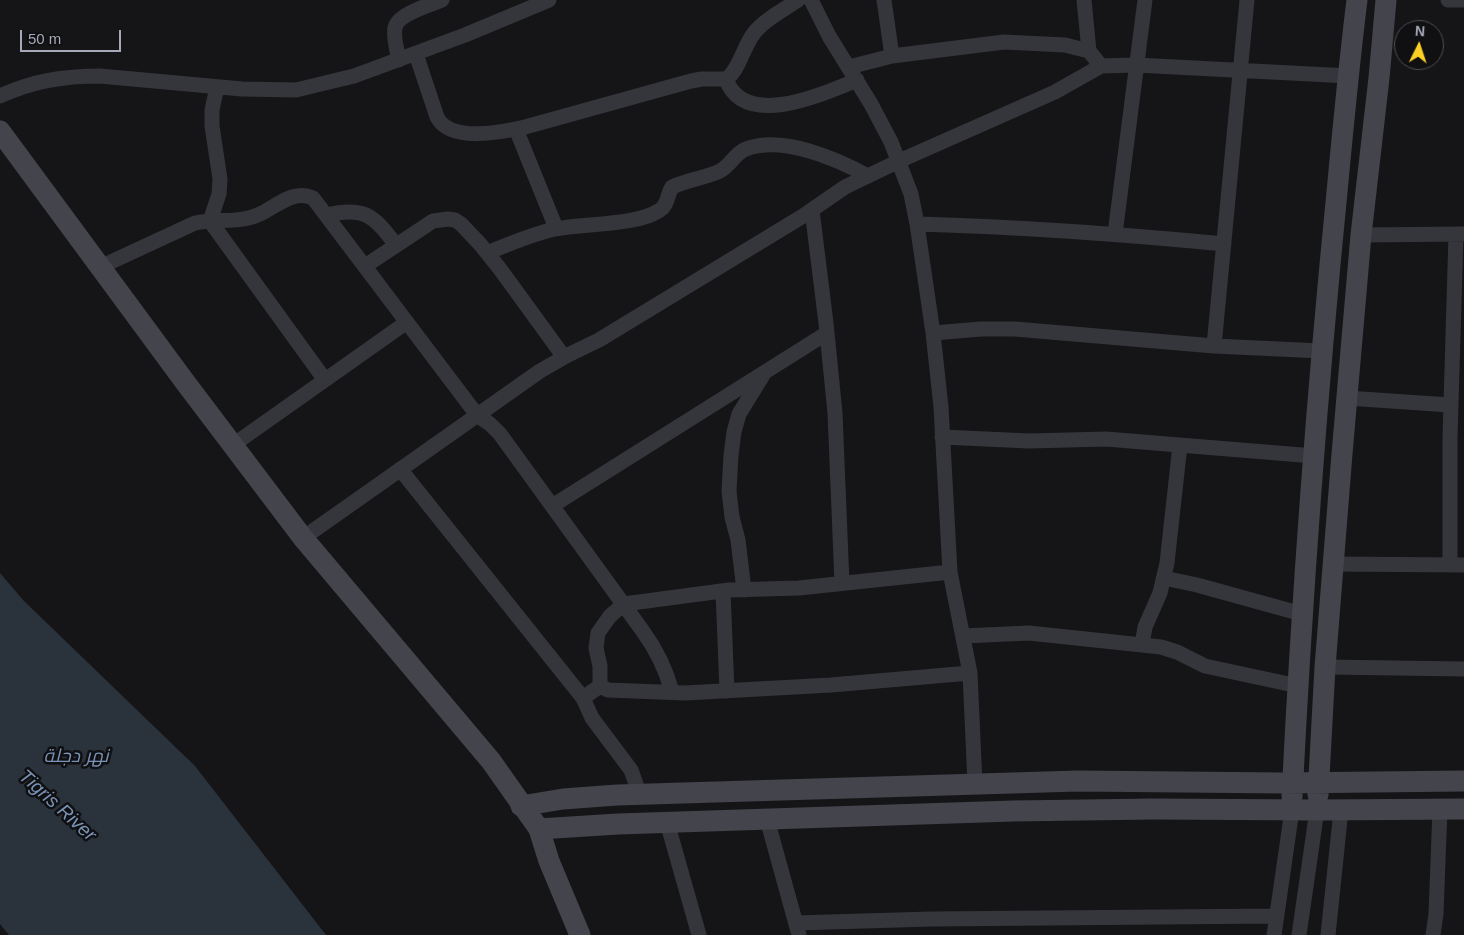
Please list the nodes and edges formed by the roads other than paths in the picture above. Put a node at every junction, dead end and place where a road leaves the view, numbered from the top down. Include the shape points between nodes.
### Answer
1 (442, 0) edge
2 (549, 0) edge
3 (798, 0) edge
4 (811, 0) edge
5 (884, 0) edge
6 (1084, 0) edge
7 (1144, 0) edge
8 (1247, 0) edge
9 (1357, 0) edge
10 (1386, 0) edge
11 (1448, 0) edge
12 (1464, 0) edge
13 (1350, 49) junction
14 (1089, 50) junction
15 (1381, 51) junction
16 (416, 54) junction
17 (892, 56) junction
18 (399, 60) junction
19 (1136, 65) junction
20 (1101, 66) junction
21 (1240, 71) junction
22 (853, 73) junction
23 (1349, 76) junction
24 (726, 79) junction
25 (216, 87) junction
26 (0, 96) edge
27 (516, 129) junction
28 (0, 131) edge
29 (898, 161) junction
30 (868, 176) junction
31 (812, 210) junction
32 (327, 215) junction
33 (210, 220) junction
34 (917, 224) junction
35 (556, 228) junction
36 (1115, 234) junction
37 (1460, 234) edge
38 (1361, 235) junction
39 (1224, 244) junction
40 (396, 245) junction
41 (487, 252) junction
42 (365, 266) junction
43 (100, 267) junction
44 (407, 322) junction
45 (1459, 328) edge
46 (827, 333) junction
47 (933, 333) junction
48 (1214, 346) junction
49 (1322, 351) junction
50 (564, 357) junction
51 (764, 373) junction
52 (325, 380) junction
53 (1347, 398) junction
54 (1450, 405) junction
55 (477, 415) junction
56 (942, 437) junction
57 (1457, 438) edge
58 (233, 445) junction
59 (1180, 445) junction
60 (1314, 456) junction
61 (400, 469) junction
62 (552, 506) junction
63 (303, 538) junction
64 (1333, 564) junction
65 (1457, 565) edge
66 (950, 572) junction
67 (1164, 578) junction
68 (842, 583) junction
69 (744, 590) junction
70 (723, 591) junction
71 (624, 604) junction
72 (1302, 614) junction
73 (964, 636) junction
74 (1142, 645) junction
75 (1325, 667) junction
76 (1464, 669) edge
77 (970, 673) junction
78 (600, 686) junction
79 (1298, 686) junction
80 (727, 690) junction
81 (672, 692) junction
82 (583, 698) junction
83 (1464, 781) edge
84 (1319, 782) junction
85 (1293, 783) junction
86 (975, 784) junction
87 (640, 795) junction
88 (521, 806) junction
89 (1440, 809) junction
90 (1464, 809) edge
91 (1292, 810) junction
92 (1317, 810) junction
93 (1341, 810) junction
94 (767, 819) junction
95 (667, 822) junction
96 (538, 829) junction
97 (1276, 916) junction
98 (797, 929) edge
99 (580, 935) edge
100 (699, 935) edge
101 (1274, 935) edge
102 (1299, 935) edge
103 (1328, 935) edge
104 (1434, 935) edge

1 - 18 street via 397,22
2 - 16 street
3 - 24 street via 756,31 741,54 735,71
4 - 22 street
5 - 17 street
6 - 14 street
7 - 19 street
8 - 21 street
9 - 13 street
10 - 15 street
11 - 12 street
13 - 15 street
13 - 23 street
14 - 17 street via 1065,45 1004,42
14 - 20 street
15 - 38 street
16 - 18 street
16 - 27 street via 437,117 447,128 478,133
17 - 22 street
18 - 25 street via 354,76 296,90
19 - 20 street
19 - 21 street
19 - 36 street
20 - 29 street via 1055,92
21 - 23 street
21 - 39 street
22 - 24 street via 804,101 783,104 759,104 739,97 729,89
22 - 29 street
23 - 49 street
24 - 27 street via 691,81
25 - 26 street via 80,76 45,80
25 - 33 street via 212,126 220,180
27 - 35 street
28 - 43 street
29 - 30 street
29 - 34 street via 911,194
30 - 31 street
30 - 35 street via 814,153 783,146 754,147 741,152 727,167 717,172 672,187 664,206 656,213 634,219
31 - 46 street
31 - 50 street via 599,340
32 - 33 street via 313,198 298,195 250,218
32 - 40 street via 351,211 366,214 379,222
32 - 42 street
33 - 43 street via 185,227
33 - 52 street
34 - 36 street
34 - 47 street
35 - 41 street
36 - 39 street
37 - 38 street
37 - 45 street
38 - 53 street
39 - 48 street
40 - 41 street via 433,221 448,219 461,224
40 - 42 street
41 - 50 street
42 - 44 street
43 - 58 street
44 - 52 street
44 - 55 street
45 - 54 street
46 - 51 street
46 - 68 street via 838,471
47 - 48 street via 1015,329
47 - 56 street
48 - 49 street
49 - 60 street
50 - 55 street
51 - 62 street
51 - 69 street via 739,414 731,455 729,491
52 - 58 street
53 - 54 street
53 - 64 street
54 - 57 street
55 - 61 street
55 - 62 street via 500,434
56 - 59 street via 1029,441 1106,439
56 - 66 street
57 - 65 street
58 - 63 street
59 - 60 street
59 - 67 street
60 - 72 street
61 - 63 street
61 - 82 street
62 - 71 street
63 - 88 street via 491,761
64 - 65 street
64 - 75 street
66 - 68 street
66 - 73 street
67 - 72 street
67 - 74 street via 1145,627
68 - 69 street
69 - 70 street
70 - 71 street
70 - 80 street
71 - 78 street via 598,633 596,648
71 - 81 street via 663,664
72 - 79 street
73 - 74 street via 1029,633
73 - 77 street
74 - 79 street via 1177,652 1205,666
75 - 76 street
75 - 84 street
77 - 80 street
77 - 86 street
78 - 81 street via 608,690
78 - 82 street
79 - 85 street
80 - 81 street
82 - 87 street via 592,718 631,770
83 - 84 street
84 - 85 street
84 - 92 street
85 - 86 street
85 - 91 street
86 - 87 street
87 - 88 street via 563,799
88 - 96 street
89 - 90 street
89 - 93 street
89 - 104 street
91 - 92 street
91 - 94 street via 1078,809
91 - 97 street
92 - 93 street
92 - 102 street
93 - 103 street
94 - 95 street
94 - 98 street
95 - 96 street
95 - 100 street
96 - 99 street
97 - 98 street via 932,919
97 - 101 street

